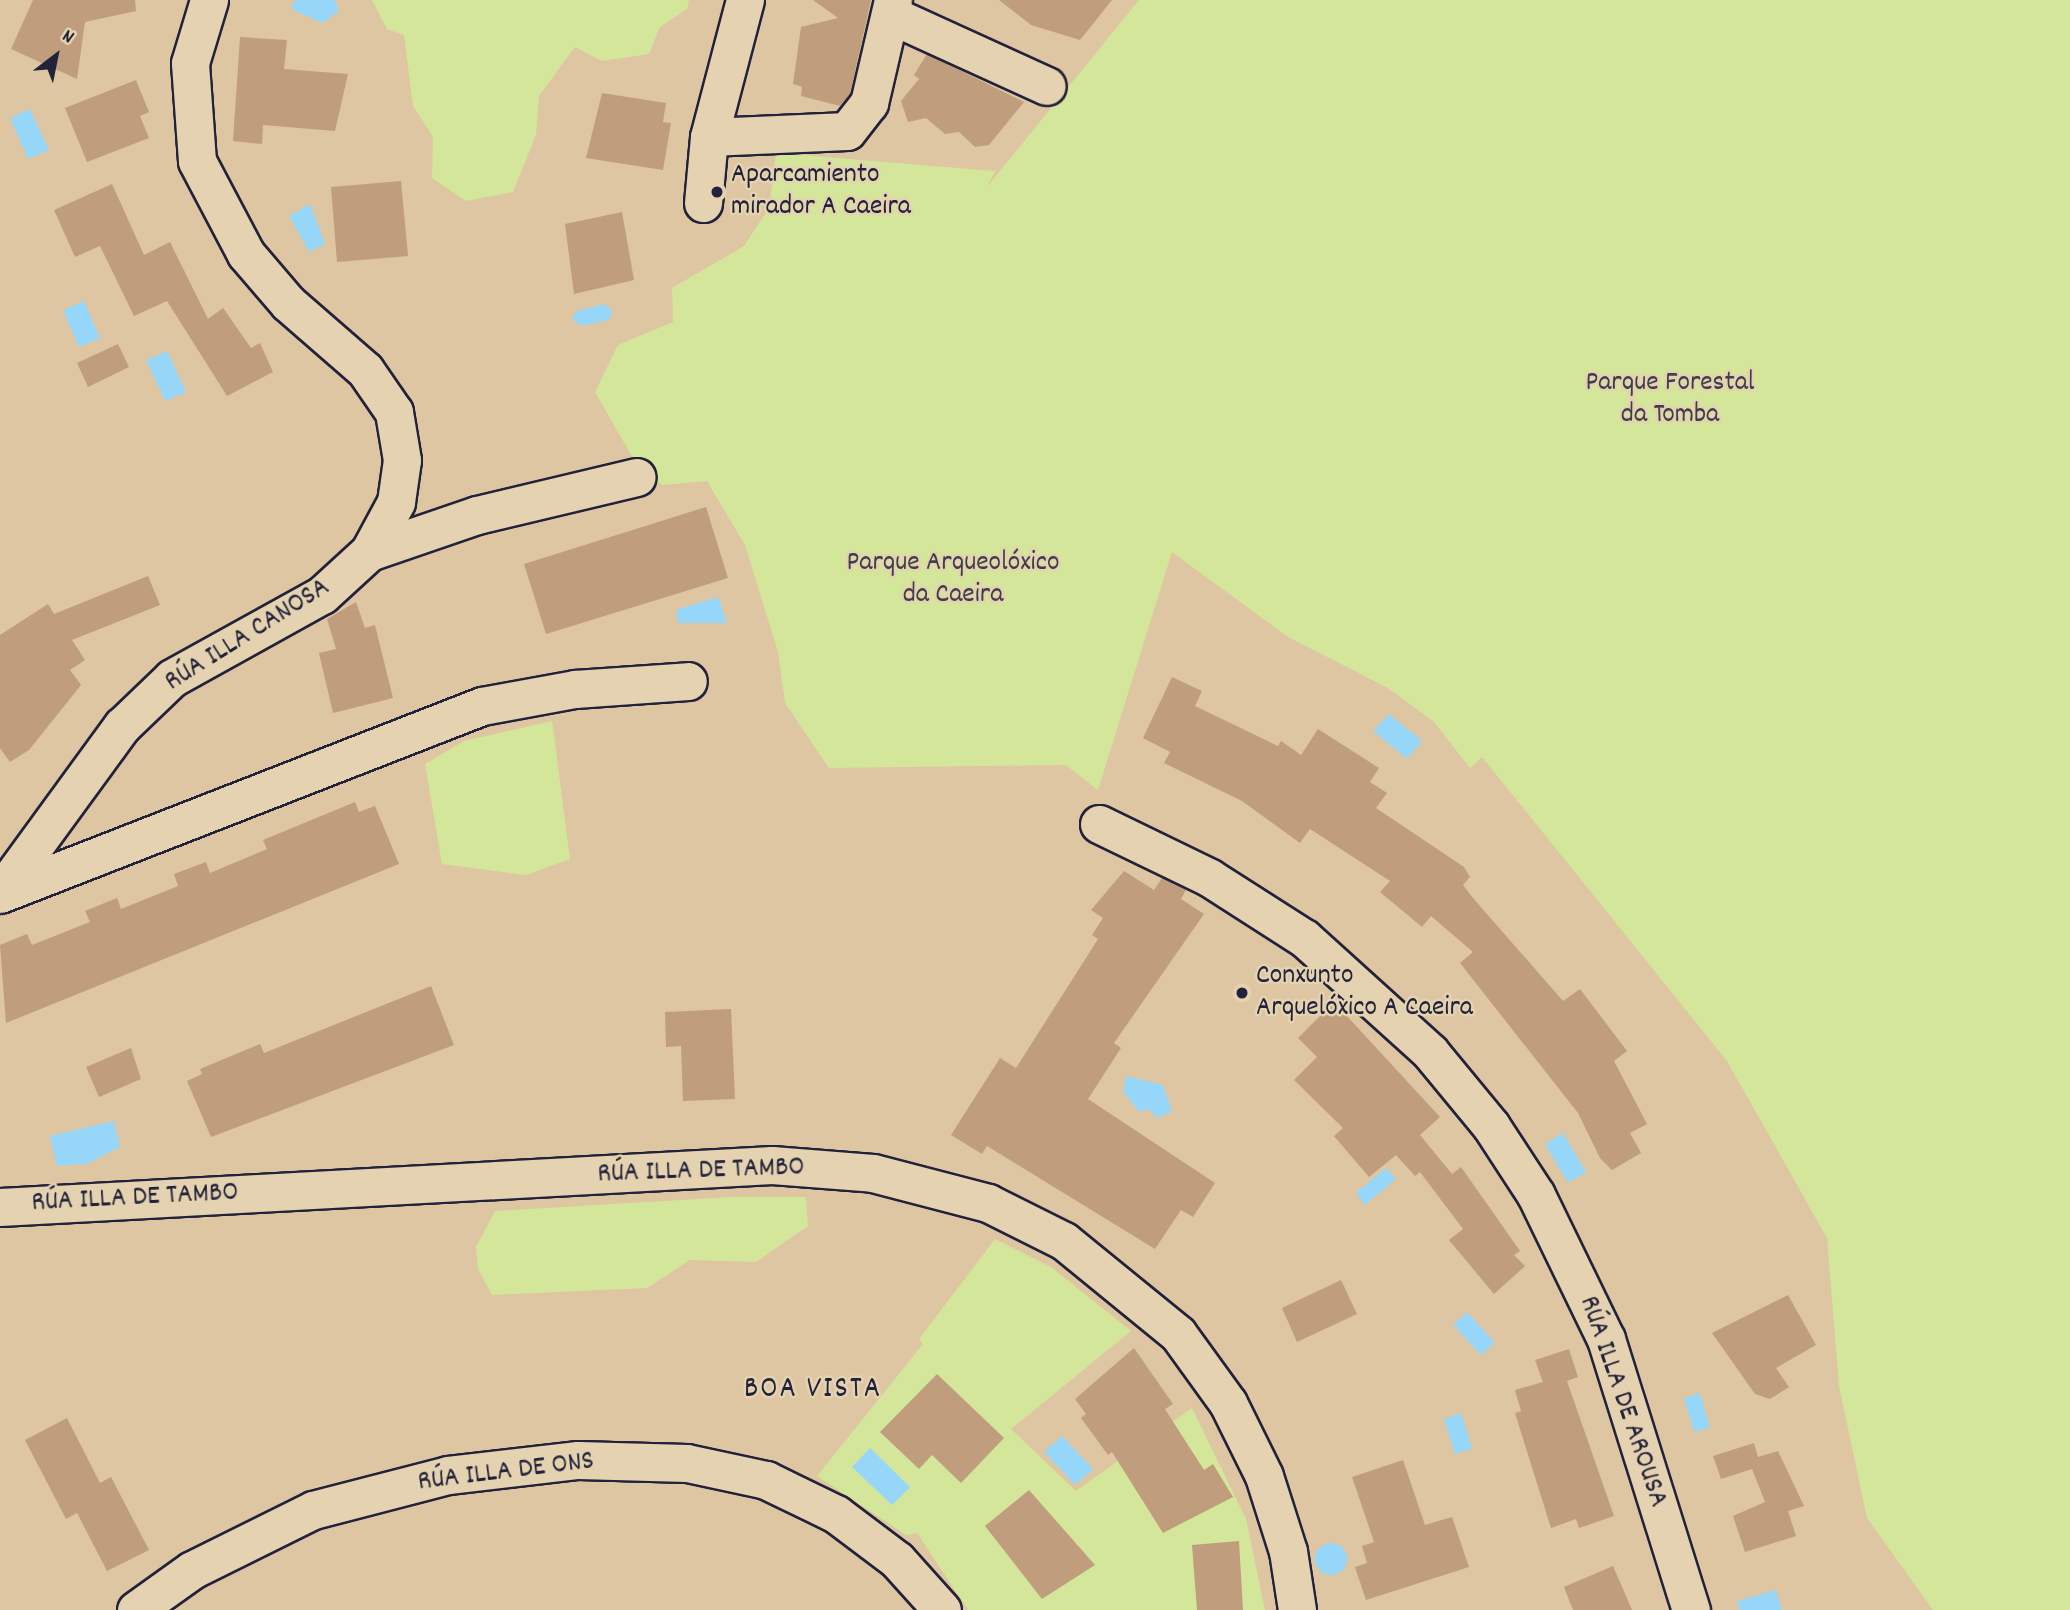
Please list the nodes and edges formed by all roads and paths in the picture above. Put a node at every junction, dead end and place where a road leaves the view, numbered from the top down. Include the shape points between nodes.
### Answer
1 (209, 0) edge
2 (744, 0) edge
3 (892, 7) edge
4 (1047, 86) dead end
5 (709, 137) junction
6 (703, 203) dead end
7 (637, 477) dead end
8 (369, 552) junction
9 (688, 681) dead end
10 (1099, 824) dead end
11 (0, 893) edge
12 (0, 1207) edge
13 (136, 1610) edge
14 (942, 1610) edge
15 (1297, 1610) edge
16 (1691, 1610) edge

1 - 8 street, RÚA ILLA CANOSA via 190,63 189,108 197,161 218,209 279,293 365,370 394,412 402,460 396,502
2 - 5 street
3 - 4 street
3 - 5 street via 869,103 847,131
5 - 6 street
7 - 8 street via 477,515
8 - 11 street, RÚA ILLA CANOSA via 322,595 172,678 122,726
9 - 11 street via 575,689 482,706
10 - 16 street, RÚA ILLA DE AROUSA via 1210,878 1304,939 1430,1052 1491,1126 1536,1195 1606,1339
12 - 15 street, RÚA ILLA DE TAMBO via 772,1165 873,1173 988,1203 1064,1241 1178,1334 1227,1403 1264,1476 1288,1551
13 - 14 street, RÚA ILLA DE ONS via 192,1570 313,1510 448,1475 578,1460 687,1463 766,1480 836,1514 897,1560

